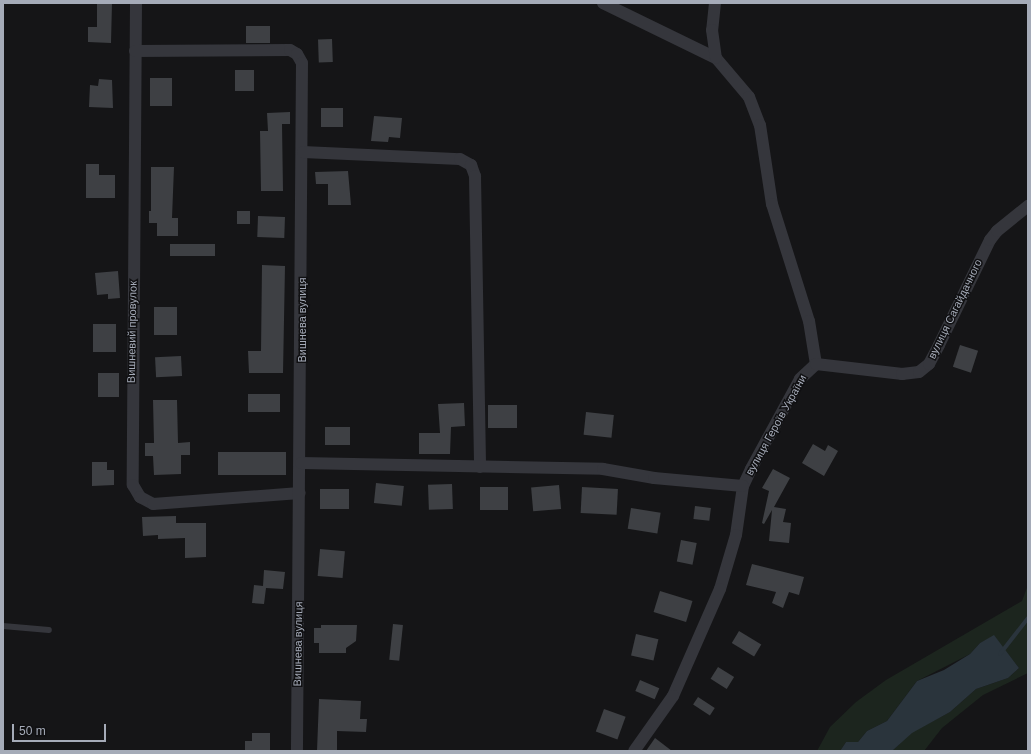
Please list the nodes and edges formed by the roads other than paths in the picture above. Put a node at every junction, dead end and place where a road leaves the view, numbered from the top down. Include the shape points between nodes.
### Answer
1 (136, 3) edge
2 (603, 3) edge
3 (715, 3) edge
4 (135, 51) junction
5 (716, 58) junction
6 (303, 152) junction
7 (1028, 206) edge
8 (816, 364) junction
9 (301, 463) junction
10 (480, 467) junction
11 (743, 486) junction
12 (300, 493) junction
13 (3, 626) edge
14 (49, 630) dead end
15 (297, 751) edge
16 (634, 751) edge

1 - 4 street, Вишневий провулок
2 - 5 street, вулиця Героїв України
3 - 5 street via 712,30
4 - 6 street, Вишнева вулиця via 290,50 297,54 302,63
4 - 12 street, Вишневий провулок via 133,485 140,497 153,504
5 - 8 street, вулиця Героїв України via 742,86 758,118 769,192 806,310
6 - 9 street, Вишнева вулиця
6 - 10 street via 460,159 471,165 475,176
7 - 8 street, вулиця Сагайдачного via 997,231 990,240 929,364 919,372 902,374
8 - 11 street, вулиця Героїв України via 800,379
9 - 10 street
9 - 12 street, Вишнева вулиця
10 - 11 street via 603,469 654,478
11 - 16 street, вулиця Героїв України via 736,535 720,589 673,696
12 - 15 street, Вишнева вулиця
13 - 14 lane

